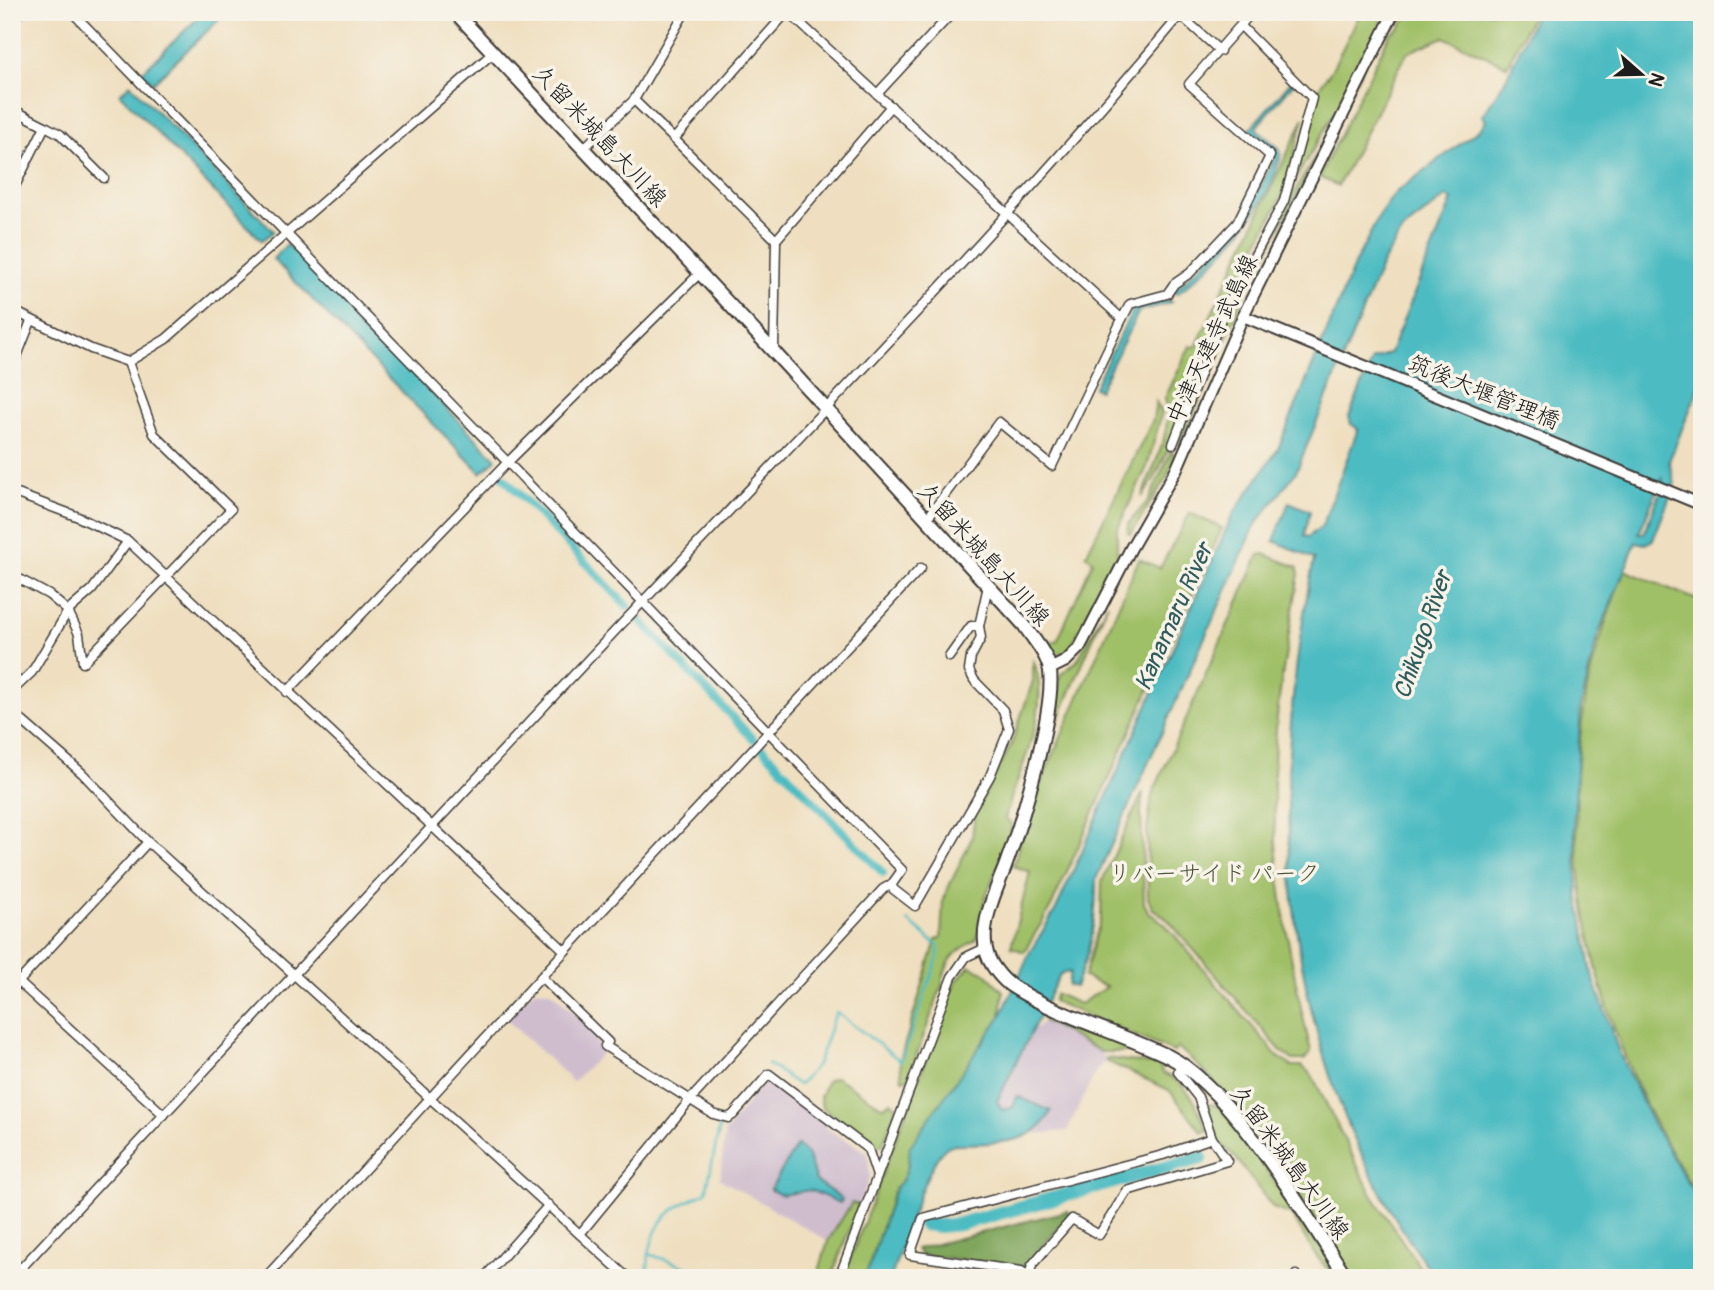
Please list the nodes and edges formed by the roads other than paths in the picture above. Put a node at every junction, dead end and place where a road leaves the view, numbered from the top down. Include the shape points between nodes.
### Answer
1 (20, 12) edge
2 (72, 12) edge
3 (455, 12) edge
4 (685, 12) edge
5 (787, 12) edge
6 (953, 12) edge
7 (1252, 12) edge
8 (1394, 12) edge
9 (1180, 13) edge
10 (12, 20) edge
11 (1241, 26) junction
12 (1220, 51) junction
13 (494, 52) junction
14 (877, 94) junction
15 (634, 100) junction
16 (891, 106) junction
17 (12, 109) edge
18 (46, 125) junction
19 (674, 139) junction
20 (583, 149) junction
21 (104, 178) dead end
22 (12, 192) edge
23 (1007, 212) junction
24 (286, 234) junction
25 (776, 240) junction
26 (699, 274) junction
27 (12, 310) edge
28 (1247, 317) junction
29 (1122, 319) junction
30 (30, 321) junction
31 (774, 352) junction
32 (128, 362) junction
33 (12, 369) edge
34 (824, 410) junction
35 (1173, 444) dead end
36 (507, 463) junction
37 (12, 492) edge
38 (1702, 505) edge
39 (926, 520) junction
40 (128, 541) junction
41 (921, 568) dead end
42 (12, 575) edge
43 (167, 577) junction
44 (988, 586) junction
45 (641, 603) junction
46 (68, 611) junction
47 (979, 626) junction
48 (949, 657) dead end
49 (1049, 668) junction
50 (12, 691) edge
51 (287, 692) junction
52 (12, 712) edge
53 (769, 734) junction
54 (429, 827) junction
55 (148, 842) junction
56 (892, 884) junction
57 (985, 948) junction
58 (565, 951) junction
59 (295, 974) junction
60 (541, 978) junction
61 (16, 979) edge
62 (12, 989) edge
63 (1180, 1063) junction
64 (431, 1099) junction
65 (690, 1100) junction
66 (164, 1115) junction
67 (1212, 1138) junction
68 (877, 1176) junction
69 (549, 1205) junction
70 (580, 1234) junction
71 (12, 1262) edge
72 (20, 1269) junction
73 (1029, 1277) edge
74 (12, 1278) edge
75 (30, 1278) edge
76 (265, 1278) edge
77 (484, 1278) edge
78 (628, 1278) edge
79 (839, 1278) edge
80 (1347, 1278) edge

1 - 10 street
2 - 24 street
3 - 13 main road, 久留米城島大川線
4 - 15 street
5 - 14 street
5 - 19 street
6 - 14 street
7 - 11 street
8 - 28 main road, 中津天建寺武島線
9 - 12 street
9 - 23 street
11 - 12 street
11 - 35 street via 1312,98 1284,201 1222,316
12 - 29 street via 1189,84 1270,156 1237,223 1167,294 1130,304
13 - 20 main road, 久留米城島大川線
13 - 24 street
14 - 16 street
15 - 19 street
15 - 20 street
16 - 23 street
16 - 25 street
17 - 18 street
18 - 21 street
18 - 22 street
19 - 25 street
20 - 26 main road, 久留米城島大川線
23 - 29 street
23 - 34 street
24 - 32 street via 166,339
24 - 36 street
25 - 31 street
26 - 31 main road, 久留米城島大川線
26 - 36 street
27 - 30 street
28 - 38 main road, 筑後大堰管理橋
28 - 49 main road, 中津天建寺武島線 via 1177,468 1080,647 1066,661
29 - 39 street via 1052,466 999,422
30 - 32 street
30 - 33 street
31 - 34 main road, 久留米城島大川線
32 - 43 street via 154,434 231,509
34 - 39 main road, 久留米城島大川線
34 - 45 street
36 - 45 street
36 - 51 street
37 - 40 street
39 - 44 main road, 久留米城島大川線
40 - 43 street
40 - 46 street via 92,590
41 - 53 street
42 - 46 street
43 - 46 street via 86,663 80,660 79,634
43 - 51 street
44 - 47 street
44 - 49 main road, 久留米城島大川線 via 1024,625
45 - 53 street
45 - 54 street
46 - 50 street via 32,672
47 - 48 street via 971,626
47 - 56 street via 981,638 969,670 1007,718 1006,742 915,906
49 - 57 main road, 久留米城島大川線 via 1050,702 1016,838 987,924
51 - 54 street
52 - 55 street via 82,773
53 - 56 street via 902,870
53 - 58 street
54 - 58 street
54 - 59 street
55 - 59 street
55 - 61 street
56 - 65 street
57 - 63 main road, 久留米城島大川線 via 1011,986
57 - 68 street via 966,957 951,978
58 - 60 street
59 - 64 street
59 - 66 street
60 - 64 street
60 - 65 street via 608,1042 605,1046
61 - 62 street
61 - 66 street
63 - 67 street via 1178,1072 1198,1097
63 - 80 main road, 久留米城島大川線 via 1230,1110
64 - 69 street
64 - 76 street
65 - 68 street via 727,1118 769,1074 868,1149
65 - 70 street
66 - 72 street
67 - 73 street via 1227,1161 1128,1191 1099,1235 1072,1219 1032,1265
67 - 73 street via 923,1218 910,1255 1021,1271
68 - 79 street
69 - 70 street
69 - 77 street
70 - 78 street
71 - 72 street
72 - 74 street
72 - 75 street

